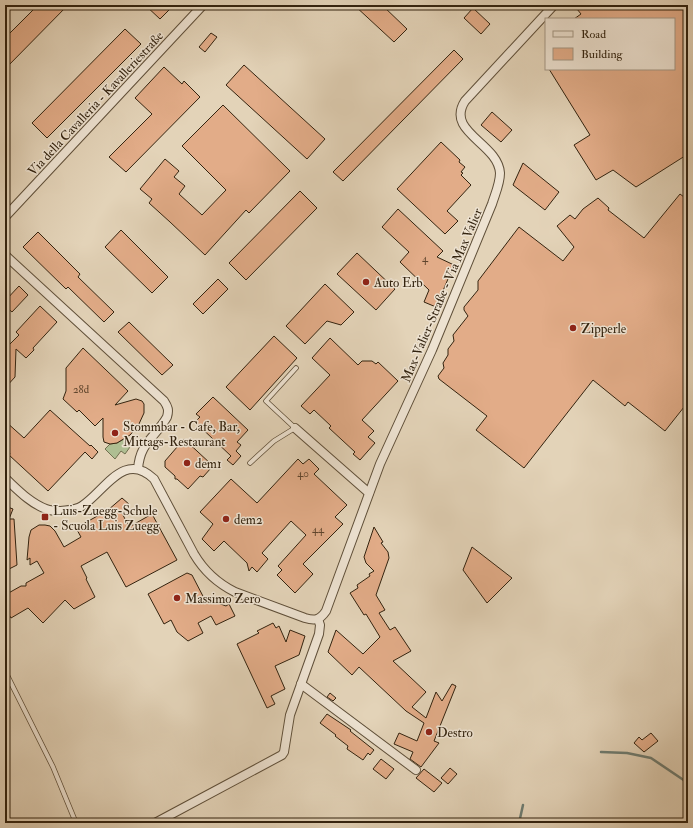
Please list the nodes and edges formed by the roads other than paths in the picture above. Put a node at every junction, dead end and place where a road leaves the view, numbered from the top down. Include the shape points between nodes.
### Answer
1 (203, 5) edge
2 (554, 5) edge
3 (5, 217) edge
4 (5, 255) edge
5 (296, 368) dead end
6 (295, 428) junction
7 (250, 463) dead end
8 (138, 469) junction
9 (5, 478) edge
10 (369, 493) junction
11 (318, 619) junction
12 (5, 671) edge
13 (301, 684) junction
14 (416, 770) dead end
15 (76, 823) edge
16 (155, 823) edge

1 - 3 street, Via della Cavalleria - Kavalleriestraße
2 - 10 street, Max-Valier-Straße - Via Max Valier via 461,107 462,124 491,152 497,162 500,182 432,350
4 - 8 street via 168,407 167,417 143,448
5 - 6 lane via 266,401
6 - 7 lane via 274,441
6 - 10 street
8 - 9 street via 122,470 82,506 66,510 47,510 28,499
8 - 11 street via 150,474 154,479 201,566 216,581 235,592 283,610 312,620
10 - 11 street, Max-Valier-Straße - Via Max Valier via 326,611
11 - 13 street via 319,634
12 - 15 lane via 53,767
13 - 14 street
13 - 16 street via 290,715 282,755

